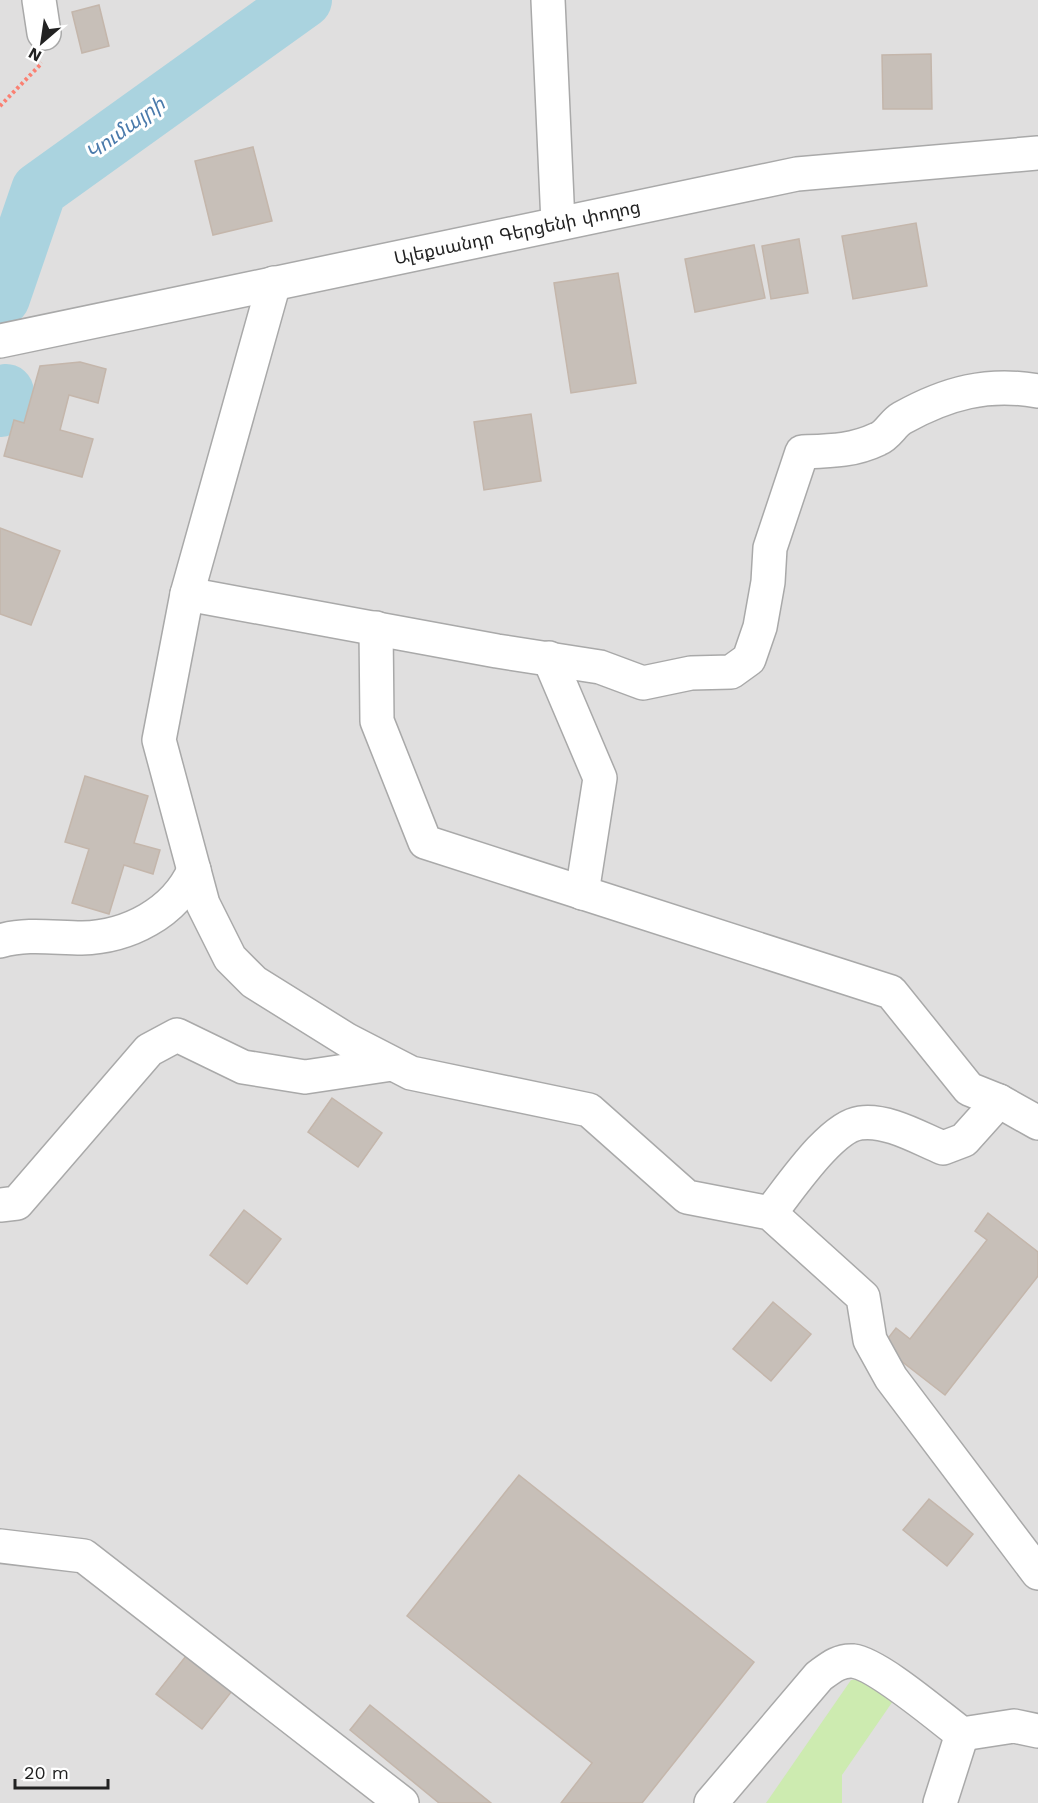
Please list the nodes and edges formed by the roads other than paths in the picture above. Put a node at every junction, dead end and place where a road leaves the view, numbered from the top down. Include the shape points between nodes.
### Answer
1 (39, 0) edge
2 (548, 0) edge
3 (44, 33) road end
4 (1038, 153) edge
5 (558, 223) junction
6 (274, 283) junction
7 (0, 341) edge
8 (1038, 391) edge
9 (187, 594) junction
10 (376, 628) junction
11 (549, 658) junction
12 (194, 870) junction
13 (582, 893) junction
14 (0, 942) edge
15 (392, 1064) junction
16 (999, 1101) junction
17 (1038, 1123) edge
18 (0, 1205) edge
19 (770, 1213) junction
20 (0, 1546) edge
21 (1038, 1574) edge
22 (1038, 1731) edge
23 (962, 1734) junction
24 (402, 1803) edge
25 (711, 1803) edge
26 (940, 1803) edge

1 - 3 street
2 - 5 street
4 - 5 street, Ալեքսանդր Գերցենի փողոց via 797,174
5 - 6 street, Ալեքսանդր Գերցենի փողոց
6 - 7 street, Ալեքսանդր Գերցենի փողոց
6 - 9 street
8 - 11 street via 1012,386 962,391 900,419 881,438 848,450 802,452 770,548 760,627 749,659 731,672 691,673 643,683 600,667
9 - 10 street
9 - 12 street via 159,740
10 - 11 street
10 - 13 street via 377,721 425,842
11 - 13 street via 600,778
12 - 14 street via 187,887 143,924 85,938 12,938
12 - 15 street via 217,937 230,958 254,982
13 - 16 street via 891,992 969,1089
15 - 18 street via 305,1077 243,1067 177,1035 148,1050 17,1203
15 - 19 street via 411,1072 590,1110 687,1197
16 - 17 street
16 - 19 street via 964,1140 943,1148 888,1126 859,1123 836,1133
19 - 21 street via 863,1297 870,1340 891,1378
20 - 24 street via 84,1556
22 - 23 street via 1014,1726
23 - 25 street via 873,1668 853,1661 836,1664 819,1676
23 - 26 street

